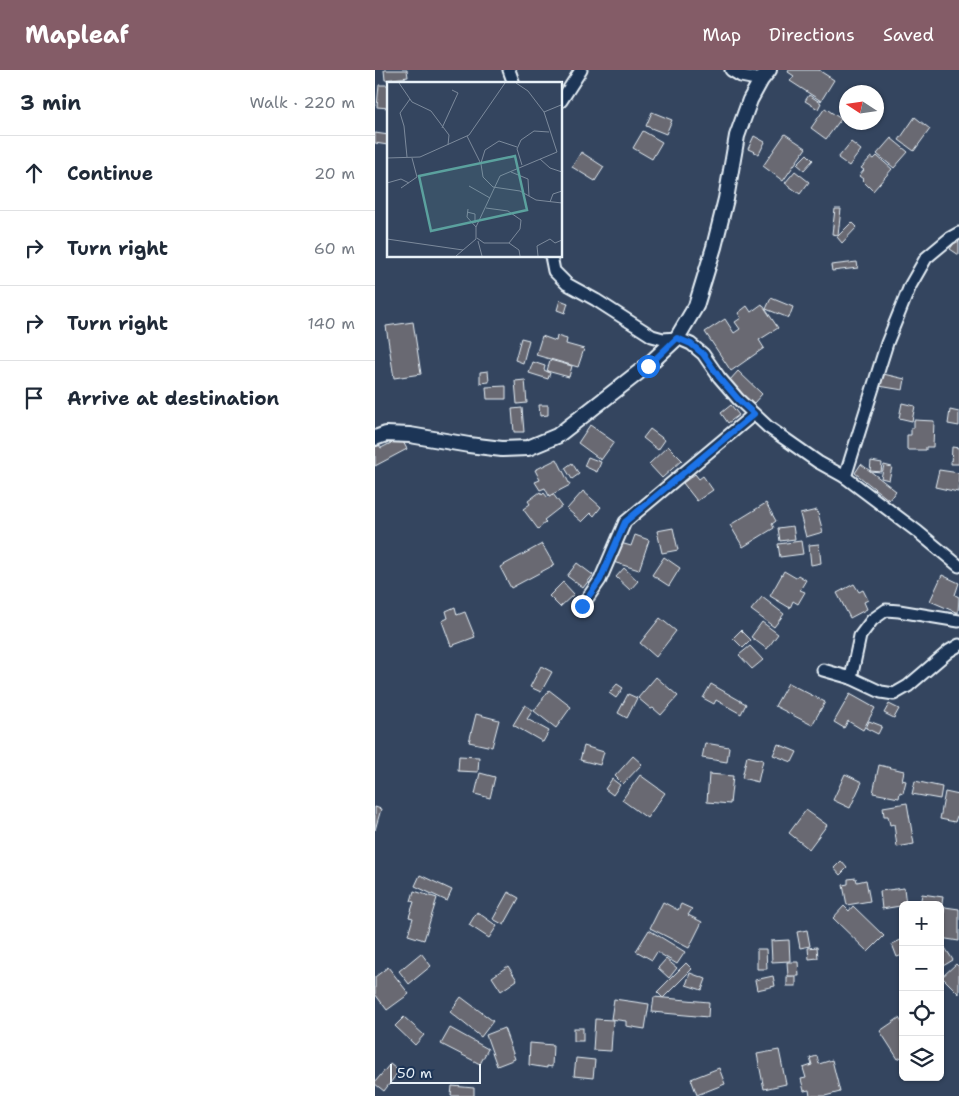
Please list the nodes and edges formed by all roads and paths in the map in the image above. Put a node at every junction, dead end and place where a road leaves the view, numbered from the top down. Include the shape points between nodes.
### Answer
1 (509, 70) edge
2 (581, 70) edge
3 (731, 70) edge
4 (765, 75) edge
5 (513, 82) edge
6 (563, 98) edge
7 (959, 233) edge
8 (551, 258) edge
9 (677, 338) junction
10 (754, 414) junction
11 (379, 434) edge
12 (845, 477) junction
13 (959, 566) edge
14 (582, 606) dead end
15 (959, 622) edge
16 (959, 645) edge
17 (823, 670) dead end
18 (851, 678) junction

1 - 5 street
2 - 6 street
3 - 4 street via 741,76
4 - 9 street via 750,100 737,136 726,199 696,306
7 - 12 street via 926,258 910,286 887,344
8 - 9 street via 554,271 567,284 652,336
9 - 10 street via 703,354 719,377
9 - 11 street via 648,366 557,436 529,448 502,449 410,435
10 - 12 street via 811,457
10 - 14 street via 625,522 600,580
12 - 13 street
15 - 18 street via 886,610 872,620 860,636
16 - 18 street via 909,686 894,694 881,692
17 - 18 street

